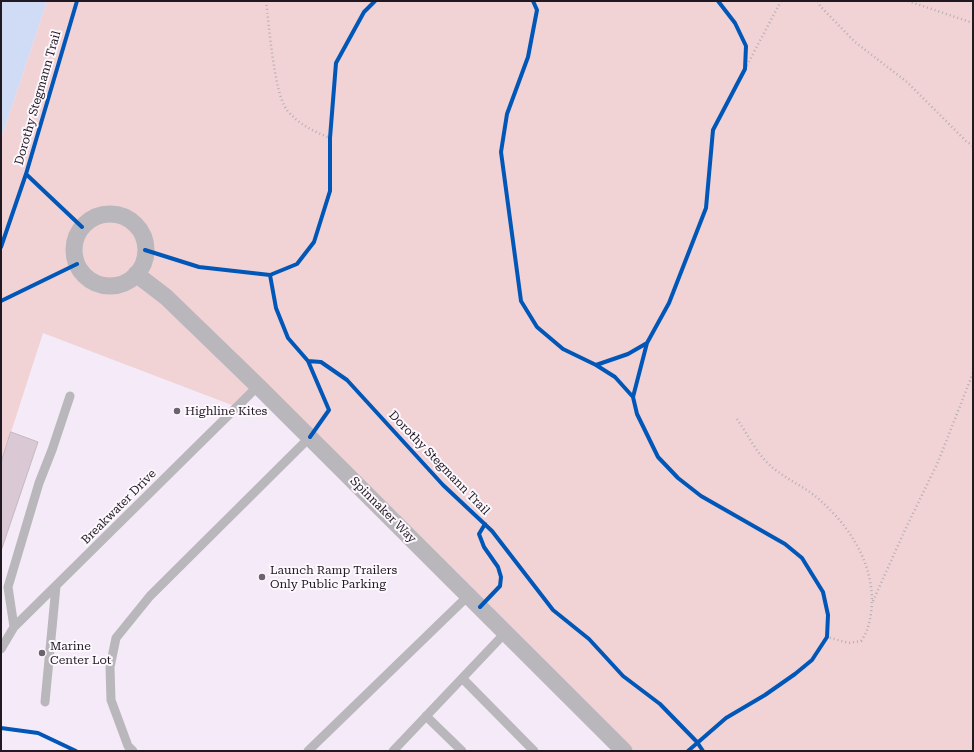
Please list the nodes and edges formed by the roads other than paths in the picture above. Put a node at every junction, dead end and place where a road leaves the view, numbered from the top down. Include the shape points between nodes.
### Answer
1 (136, 274) junction
2 (258, 386) junction
3 (70, 396) dead end
4 (310, 437) junction
5 (56, 586) junction
6 (469, 595) junction
7 (14, 627) junction
8 (506, 632) junction
9 (1, 649) edge
10 (463, 679) junction
11 (45, 702) dead end
12 (426, 716) junction
13 (128, 749) edge
14 (308, 751) edge
15 (393, 751) edge
16 (462, 751) edge
17 (534, 751) edge
18 (624, 751) edge

1 - 1 street via 144,259 145,250 141,235 131,222 122,216 100,215 82,227 77,235 74,254 83,274 98,283 116,285
1 - 2 street, Spinnaker Way via 166,297
2 - 4 street, Spinnaker Way
2 - 5 lane, Breakwater Drive
3 - 7 lane via 38,483 8,587
4 - 6 street, Spinnaker Way
4 - 13 lane via 150,596 116,638 110,667 111,700
5 - 7 lane, Breakwater Drive
5 - 11 lane
6 - 8 street, Spinnaker Way
6 - 14 lane
7 - 9 lane, Breakwater Drive
8 - 10 lane
8 - 18 street, Spinnaker Way
10 - 12 lane
10 - 17 lane
12 - 15 lane
12 - 16 lane

